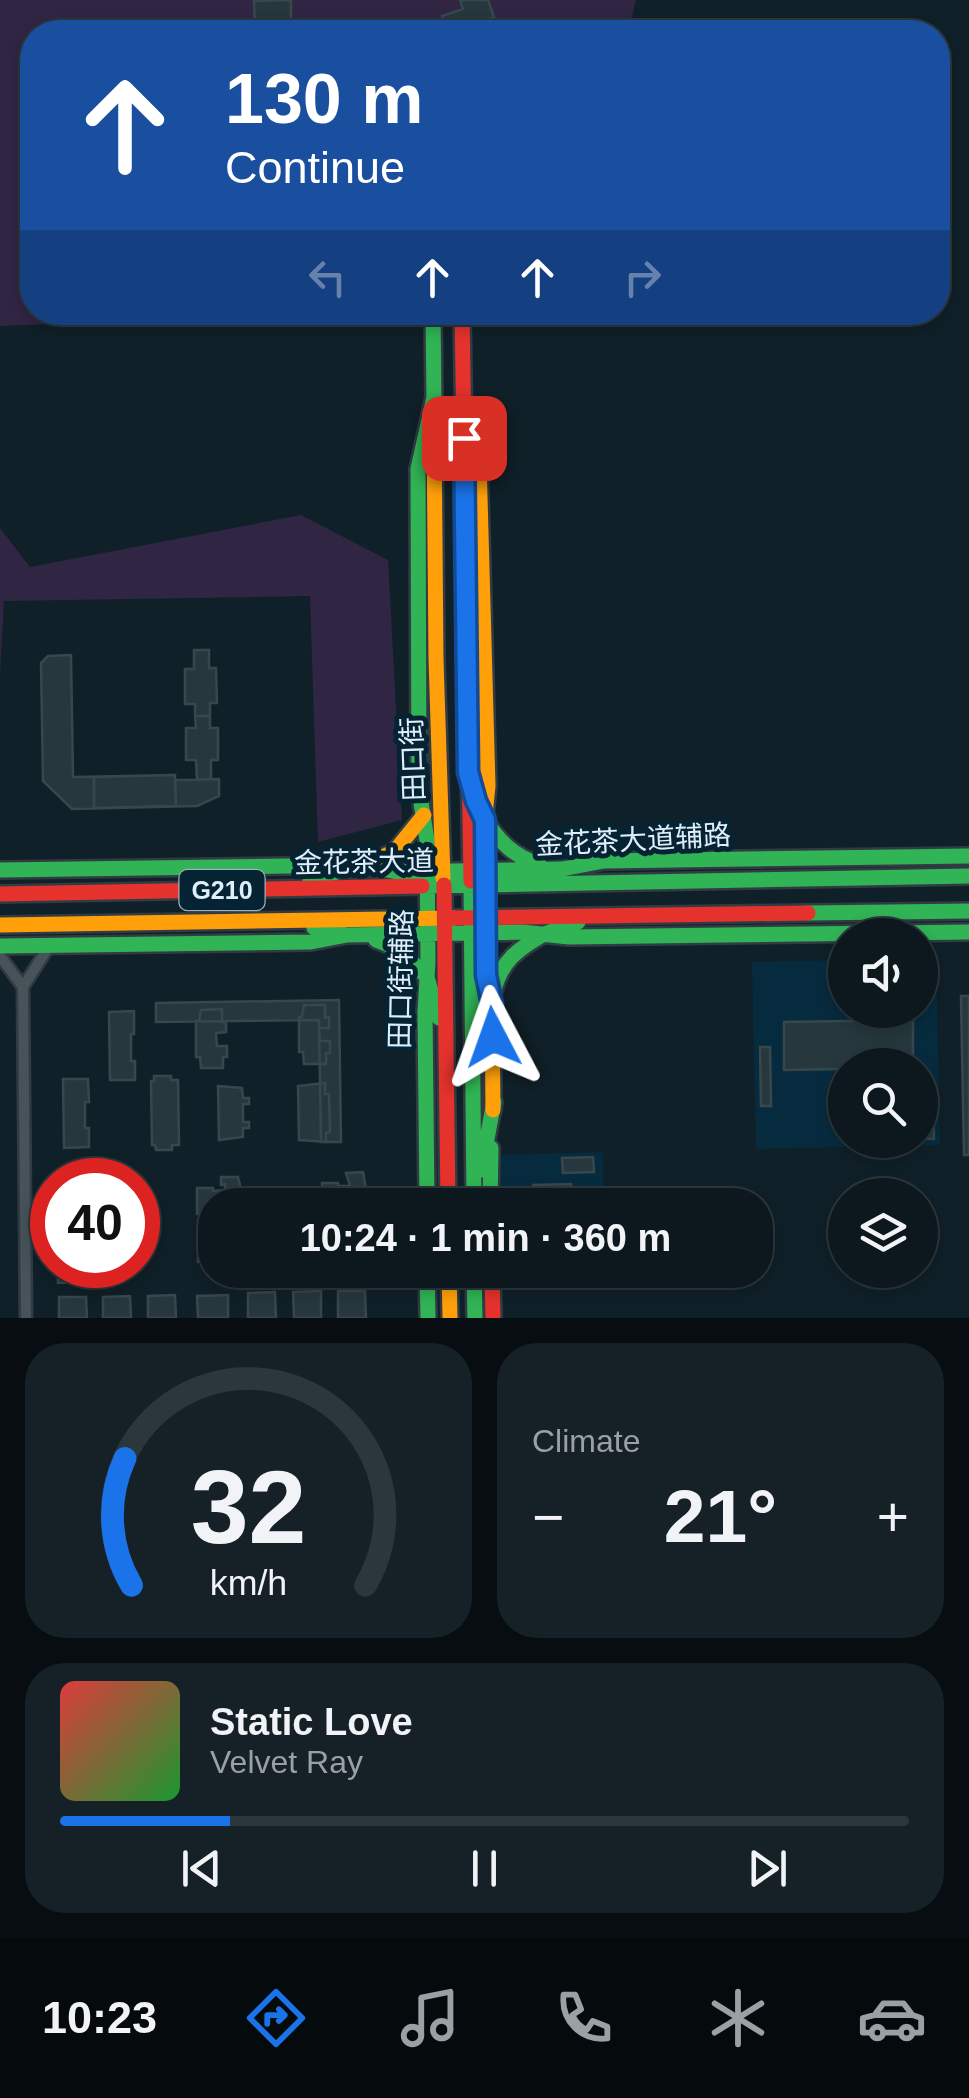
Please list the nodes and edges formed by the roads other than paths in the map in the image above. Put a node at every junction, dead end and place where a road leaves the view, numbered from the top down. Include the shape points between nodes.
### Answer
1 (433, 325) edge
2 (462, 325) edge
3 (434, 397) junction
4 (472, 517) junction
5 (436, 659) junction
6 (418, 660) junction
7 (468, 772) junction
8 (439, 774) junction
9 (423, 818) junction
10 (485, 820) junction
11 (969, 856) edge
12 (360, 865) junction
13 (0, 870) edge
14 (562, 870) junction
15 (969, 876) edge
16 (478, 878) junction
17 (435, 879) junction
18 (281, 889) junction
19 (0, 894) edge
20 (969, 910) edge
21 (594, 916) junction
22 (272, 920) junction
23 (50, 924) junction
24 (0, 925) edge
25 (478, 925) junction
26 (436, 926) junction
27 (969, 932) edge
28 (544, 934) junction
29 (348, 935) junction
30 (50, 945) junction
31 (0, 946) edge
32 (0, 956) edge
33 (427, 977) junction
34 (23, 987) junction
35 (492, 1004) junction
36 (446, 1042) junction
37 (494, 1102) junction
38 (426, 1188) edge
39 (448, 1188) edge
40 (474, 1188) edge
41 (477, 1188) edge
42 (490, 1188) edge
43 (427, 1288) edge
44 (450, 1288) edge
45 (474, 1288) edge
46 (492, 1288) edge
47 (26, 1318) edge
48 (428, 1318) edge
49 (450, 1318) edge
50 (475, 1318) edge
51 (493, 1318) edge

1 - 3 main road, 田口街
2 - 4 main road, 田口街
3 - 5 main road, 田口街
3 - 6 main road, 田口街辅路 via 418,468
4 - 7 main road, 田口街
4 - 10 main road via 488,768
5 - 6 main road
5 - 8 main road, 田口街
6 - 9 main road, 田口街辅路
7 - 10 main road
7 - 16 main road, 田口街
8 - 9 main road
8 - 17 main road, 田口街
9 - 12 main road via 394,852
9 - 17 main road, 田口街辅路
10 - 14 main road via 525,861
10 - 16 main road
11 - 14 main road, 金花茶大道辅路 via 604,862
12 - 13 main road
12 - 17 main road
12 - 18 main road
14 - 16 main road, 金花茶大道辅路
15 - 16 main road, 金花茶大道 / G210
16 - 17 main road, 金花茶大道 / G210
16 - 25 main road
17 - 18 main road, 金花茶大道 / G210
17 - 26 main road, 田口街
18 - 19 main road, 金花茶大道 / G210
20 - 21 main road, 金花茶大道 / G210
21 - 25 main road, 金花茶大道 / G210
21 - 28 main road
22 - 23 main road, 金花茶大道 / G210
22 - 26 main road, 金花茶大道 / G210
22 - 29 main road
23 - 24 main road, 金花茶大道 / G210
23 - 30 street
25 - 26 main road, 金花茶大道 / G210
25 - 28 main road
25 - 35 main road
25 - 40 main road
26 - 29 main road
26 - 33 main road, 田口街辅路
26 - 36 main road, 田口街
27 - 28 main road
28 - 35 main road via 509,954
29 - 30 main road via 312,942
29 - 33 main road via 390,942
30 - 31 main road
30 - 34 street
32 - 34 street
33 - 36 main road
33 - 38 main road, 田口街辅路
34 - 47 street
35 - 37 main road
36 - 39 main road, 田口街
37 - 41 main road
37 - 42 main road
43 - 48 main road
44 - 49 main road
45 - 50 main road
46 - 51 main road

